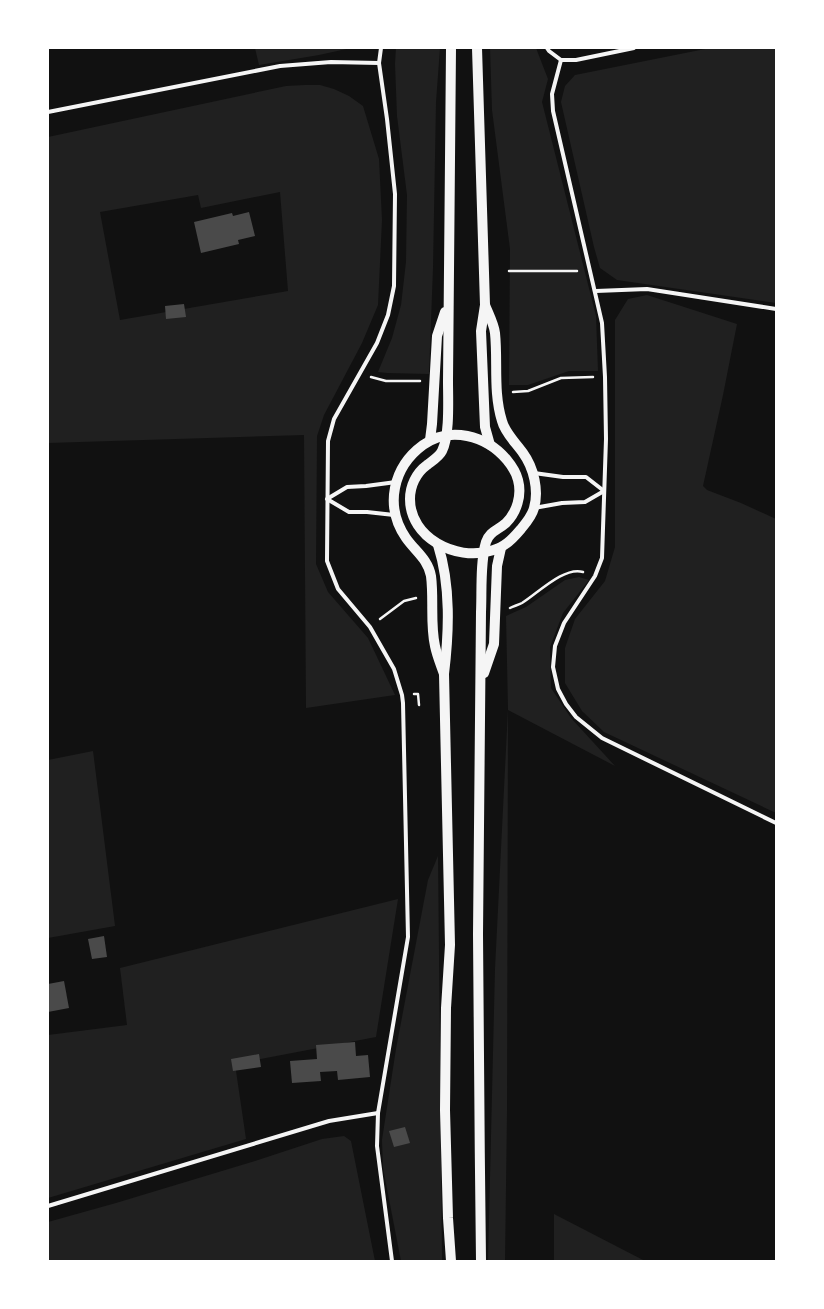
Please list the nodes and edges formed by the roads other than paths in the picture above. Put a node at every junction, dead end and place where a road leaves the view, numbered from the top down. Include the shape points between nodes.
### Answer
1 (381, 48) edge
2 (451, 48) edge
3 (477, 48) edge
4 (547, 48) edge
5 (634, 48) edge
6 (561, 60) junction
7 (379, 63) junction
8 (48, 112) edge
9 (596, 291) junction
10 (448, 304) junction
11 (485, 305) junction
12 (776, 309) edge
13 (446, 436) junction
14 (430, 440) junction
15 (490, 445) junction
16 (514, 470) junction
17 (533, 473) junction
18 (396, 482) junction
19 (604, 491) junction
20 (327, 499) junction
21 (534, 508) junction
22 (396, 515) junction
23 (415, 518) junction
24 (438, 545) junction
25 (501, 548) junction
26 (483, 553) junction
27 (444, 674) junction
28 (481, 682) junction
29 (776, 823) edge
30 (378, 1112) junction
31 (48, 1206) edge
32 (392, 1261) edge
33 (451, 1261) edge
34 (481, 1261) edge

1 - 7 street
2 - 10 main road
3 - 11 main road
4 - 6 street
5 - 6 street via 576,60
6 - 9 street via 552,94 553,111
7 - 8 street via 331,62 280,66
7 - 20 street via 395,194 394,286 388,315 377,343 330,429
9 - 12 street via 647,288
9 - 19 street via 602,323 605,377
10 - 13 main road
10 - 14 main road via 437,336
11 - 15 main road via 481,331 485,427
11 - 17 main road via 495,331 502,422 509,436 524,454
13 - 14 main road
13 - 15 main road via 465,435
13 - 23 main road via 442,451 417,475 411,488 411,508
14 - 18 main road via 407,460
15 - 16 main road via 500,452
16 - 17 main road
16 - 26 main road via 518,481 518,501 507,522 486,538
17 - 19 street via 586,477
17 - 21 main road via 536,491
18 - 20 street via 347,487
18 - 22 main road
19 - 21 street via 584,502
19 - 29 street via 602,558 595,576 564,622 555,646 553,667 558,689 576,717 602,738
20 - 22 street via 349,512
20 - 30 street via 330,568 338,589 370,627 394,669 403,703 408,937
21 - 25 main road via 516,535
22 - 23 main road
22 - 27 main road via 407,540 428,565 435,645
23 - 24 main road via 418,526
24 - 26 main road via 448,550
24 - 27 main road via 443,562 447,598 448,643
25 - 26 main road
25 - 28 main road via 496,566 494,644
26 - 28 main road
27 - 33 main road via 450,945 446,1008 445,1110
28 - 34 main road via 478,943
30 - 31 street via 329,1121
30 - 32 street via 377,1146

